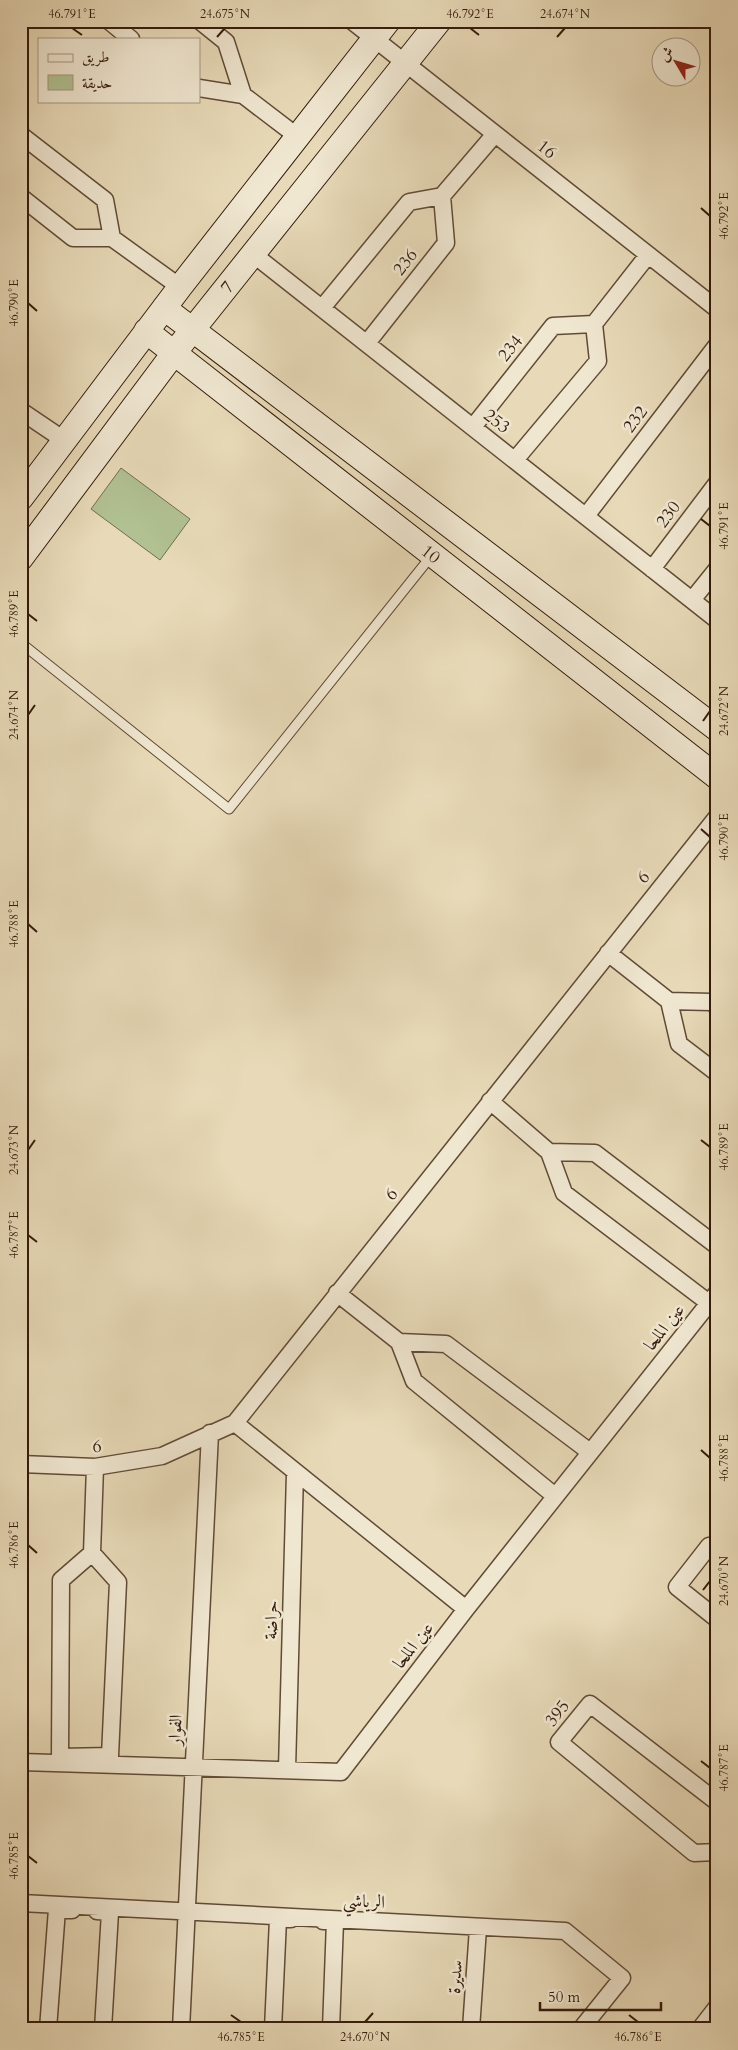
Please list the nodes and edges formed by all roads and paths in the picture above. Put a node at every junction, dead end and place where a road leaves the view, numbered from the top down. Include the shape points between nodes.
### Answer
1 (109, 21) edge
2 (200, 21) edge
3 (352, 21) edge
4 (438, 21) edge
5 (381, 30) edge
6 (130, 38) edge
7 (406, 63) junction
8 (200, 88) edge
9 (243, 96) junction
10 (495, 134) junction
11 (21, 135) edge
12 (298, 136) junction
13 (442, 196) junction
14 (21, 197) edge
15 (112, 238) junction
16 (253, 254) junction
17 (648, 255) junction
18 (180, 287) junction
19 (164, 308) junction
20 (322, 308) junction
21 (717, 309) edge
22 (594, 324) junction
23 (146, 331) junction
24 (194, 331) junction
25 (366, 343) junction
26 (717, 345) edge
27 (174, 353) junction
28 (21, 411) edge
29 (473, 427) junction
30 (64, 440) junction
31 (515, 460) junction
32 (717, 483) edge
33 (21, 498) edge
34 (586, 516) junction
35 (432, 555) junction
36 (21, 558) edge
37 (652, 569) junction
38 (717, 569) edge
39 (692, 600) junction
40 (717, 620) edge
41 (21, 643) edge
42 (717, 729) edge
43 (717, 777) edge
44 (717, 817) edge
45 (608, 953) junction
46 (669, 1001) junction
47 (717, 1006) edge
48 (717, 1073) edge
49 (490, 1102) junction
50 (549, 1152) junction
51 (717, 1246) edge
52 (337, 1293) junction
53 (713, 1298) edge
54 (399, 1342) junction
55 (234, 1422) junction
56 (210, 1434) junction
57 (590, 1452) junction
58 (21, 1464) edge
59 (95, 1467) junction
60 (295, 1473) junction
61 (556, 1496) junction
62 (717, 1552) edge
63 (92, 1553) junction
64 (466, 1609) junction
65 (717, 1619) edge
66 (21, 1762) edge
67 (193, 1766) junction
68 (287, 1768) junction
69 (717, 1802) edge
70 (717, 1852) edge
71 (21, 1903) edge
72 (186, 1912) junction
73 (478, 1928) junction
74 (717, 2008) edge
75 (48, 2029) edge
76 (102, 2029) edge
77 (181, 2029) edge
78 (272, 2029) edge
79 (331, 2029) edge
80 (471, 2029) edge
81 (581, 2029) edge
82 (700, 2029) edge

1 - 6 street
2 - 9 street via 226,42
3 - 5 street, 16
4 - 7 street, 7
5 - 7 street, 16
5 - 12 street
7 - 10 street, 16
7 - 16 street, 7
8 - 9 street
9 - 12 street
10 - 13 street
10 - 17 street, 16
11 - 15 street via 104,200
12 - 18 street
13 - 20 street, 236 via 408,202
13 - 25 street, 236 via 446,243
14 - 15 street via 73,238
15 - 18 street
16 - 20 street, 253
16 - 24 street, 7
17 - 21 street, 16
17 - 22 street
18 - 19 street
19 - 23 street
19 - 24 street, 10
20 - 25 street, 253
22 - 29 street, 234 via 554,326
22 - 31 street via 598,361
23 - 27 street, 10
23 - 30 street
24 - 27 street, 7
24 - 42 street, 10
25 - 29 street, 253
26 - 34 street, 232
27 - 35 street, 10
27 - 36 street, 7
28 - 30 street
29 - 31 street, 253
30 - 33 street
31 - 34 street, 253
32 - 37 street, 230
34 - 37 street, 253
35 - 41 lane via 229,809
35 - 43 street, 10
37 - 39 street, 253
38 - 39 street
39 - 40 street, 253
44 - 45 street, 6
45 - 46 street
45 - 49 street, 6
46 - 47 street via 711,1002
46 - 48 street via 679,1044
49 - 50 street
49 - 52 street, 6
50 - 51 street via 595,1153
50 - 53 street via 564,1193
52 - 54 street
52 - 55 street, 6
53 - 57 street, عين الملحا
54 - 57 street via 446,1344
54 - 61 street via 414,1381
55 - 56 street, 6
55 - 60 street
56 - 59 street, 6 via 162,1456
56 - 67 street, الفوار
57 - 61 street, عين الملحا
58 - 59 street, 6
59 - 63 street
60 - 64 street
60 - 68 street, حراضة
61 - 64 street, عين الملحا
62 - 65 street via 709,1546 677,1587
63 - 63 street via 61,1580 60,1757 110,1756 118,1582
64 - 68 street, عين الملحا via 341,1772
66 - 67 street, عين الملحا
67 - 68 street, عين الملحا
67 - 72 street, الفوار
69 - 70 street, 395 via 590,1704 558,1742 694,1853
71 - 72 street, الرياشي
72 - 73 street, الرياشي
72 - 77 street, الفوار
73 - 80 street, سديرة
73 - 81 street, الرياشي via 565,1931 622,1978
74 - 82 street
75 - 76 street via 57,1909 110,1912
78 - 79 street via 278,1919 335,1921

